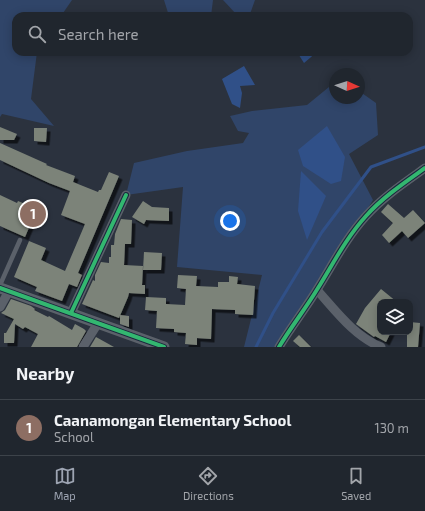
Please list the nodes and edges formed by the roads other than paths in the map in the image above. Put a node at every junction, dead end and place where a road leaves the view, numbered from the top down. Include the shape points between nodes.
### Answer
1 (425, 168) edge
2 (126, 195) dead end
3 (20, 240) dead end
4 (3, 288) edge
5 (317, 290) junction
6 (0, 307) edge
7 (71, 313) junction
8 (98, 323) junction
9 (83, 347) edge
10 (164, 347) edge
11 (279, 347) edge
12 (381, 347) edge

1 - 5 street via 385,197 364,218
2 - 7 street
3 - 4 lane
4 - 6 street
4 - 7 street
5 - 11 street
5 - 12 street via 357,333
7 - 8 street
8 - 9 street
8 - 10 street

